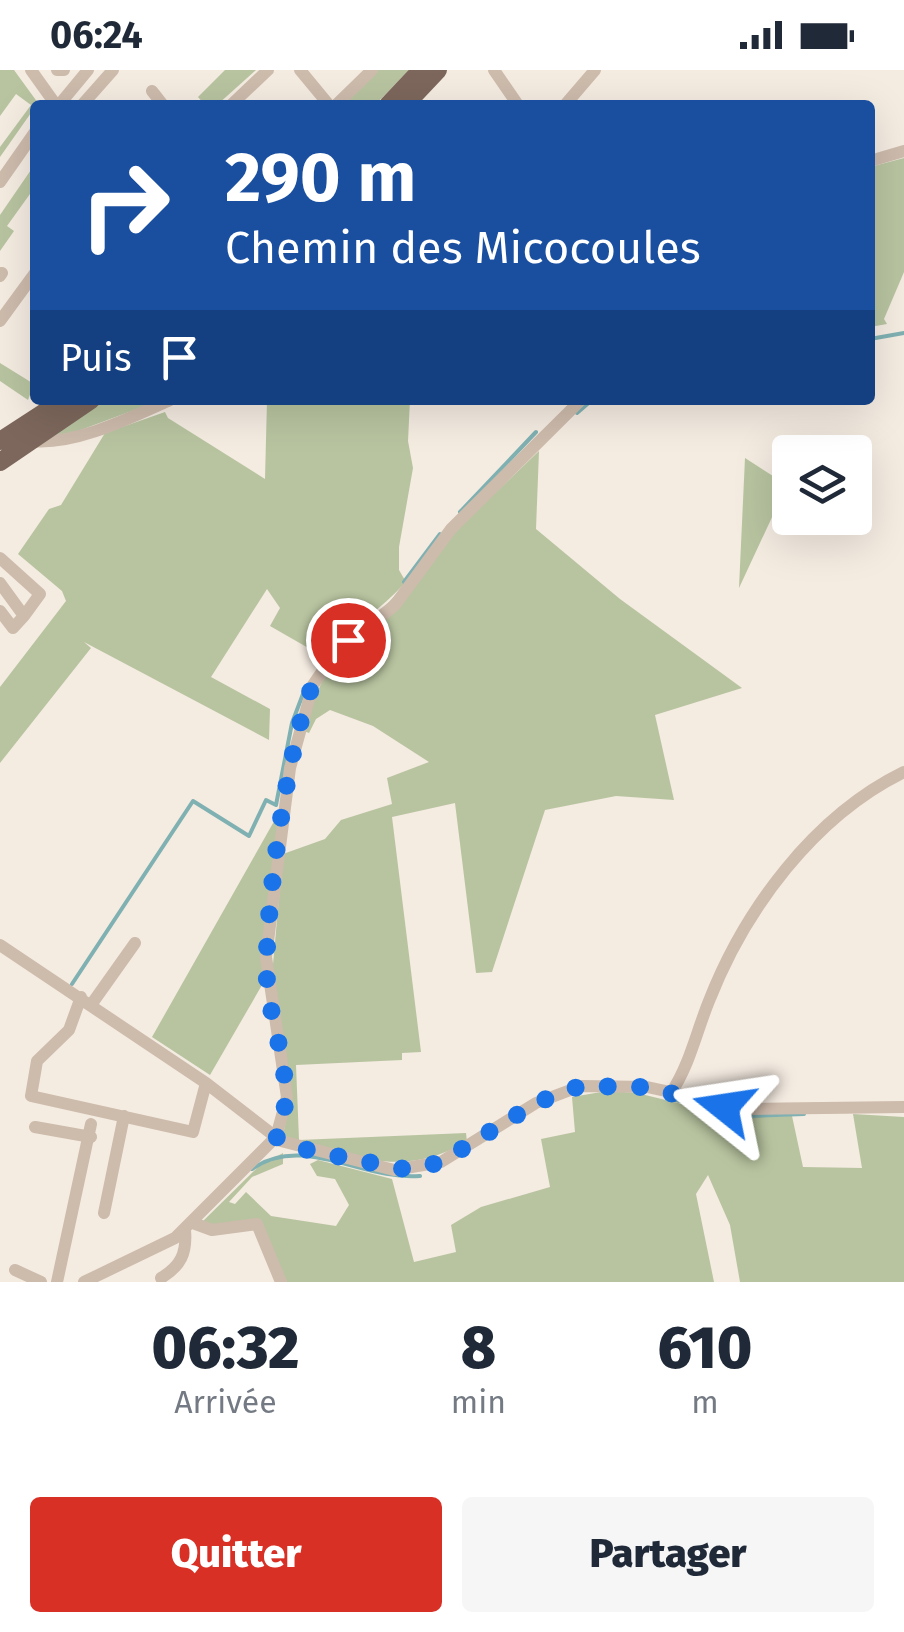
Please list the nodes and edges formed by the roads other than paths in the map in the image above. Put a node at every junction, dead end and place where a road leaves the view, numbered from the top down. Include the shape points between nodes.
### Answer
1 (31, 70) edge
2 (56, 70) edge
3 (64, 70) edge
4 (86, 70) edge
5 (112, 70) edge
6 (268, 70) edge
7 (300, 70) edge
8 (372, 70) edge
9 (421, 70) edge
10 (438, 70) edge
11 (494, 70) edge
12 (596, 70) edge
13 (152, 91) dead end
14 (53, 100) edge
15 (61, 100) edge
16 (86, 100) edge
17 (159, 100) edge
18 (236, 100) edge
19 (328, 100) edge
20 (339, 100) edge
21 (393, 100) edge
22 (410, 100) edge
23 (513, 100) edge
24 (569, 100) edge
25 (30, 139) edge
26 (904, 151) edge
27 (875, 160) edge
28 (0, 182) edge
29 (30, 280) edge
30 (0, 322) edge
31 (55, 405) edge
32 (84, 405) edge
33 (156, 405) edge
34 (576, 405) edge
35 (0, 441) edge
36 (30, 442) junction
37 (0, 462) edge
38 (0, 558) edge
39 (0, 583) edge
40 (0, 611) edge
41 (24, 616) junction
42 (904, 772) edge
43 (135, 944) dead end
44 (0, 945) edge
45 (86, 1001) junction
46 (206, 1083) junction
47 (671, 1092) junction
48 (904, 1108) edge
49 (124, 1116) junction
50 (35, 1127) dead end
51 (276, 1137) junction
52 (104, 1213) dead end
53 (189, 1226) junction
54 (14, 1270) dead end
55 (162, 1278) dead end
56 (41, 1282) edge
57 (57, 1282) edge
58 (84, 1282) edge
59 (282, 1282) edge

1 - 14 street
2 - 3 street
4 - 15 street
5 - 16 street
6 - 18 street
7 - 19 street
8 - 20 street
9 - 21 main road
10 - 22 main road
11 - 23 street
12 - 24 street
13 - 17 street
25 - 28 street
26 - 27 street
29 - 30 street
31 - 35 main road
32 - 36 main road
33 - 36 street via 68,437
34 - 51 street via 451,529 395,605 335,653 313,685 290,768 266,957 287,1097
36 - 37 main road
38 - 41 street via 40,594
39 - 41 street
40 - 41 street via 13,628
42 - 47 street via 842,810 781,876 719,977
43 - 45 street
44 - 45 street
45 - 46 street
45 - 49 street via 69,1030 37,1061 31,1096
46 - 49 street via 194,1132
46 - 51 street
47 - 48 street via 750,1109
47 - 51 street via 580,1086 536,1103 441,1162 410,1170 310,1151
49 - 52 street
50 - 57 street via 91,1130
51 - 53 street
53 - 55 street via 185,1252
53 - 58 street
53 - 59 street via 257,1224
54 - 56 street

